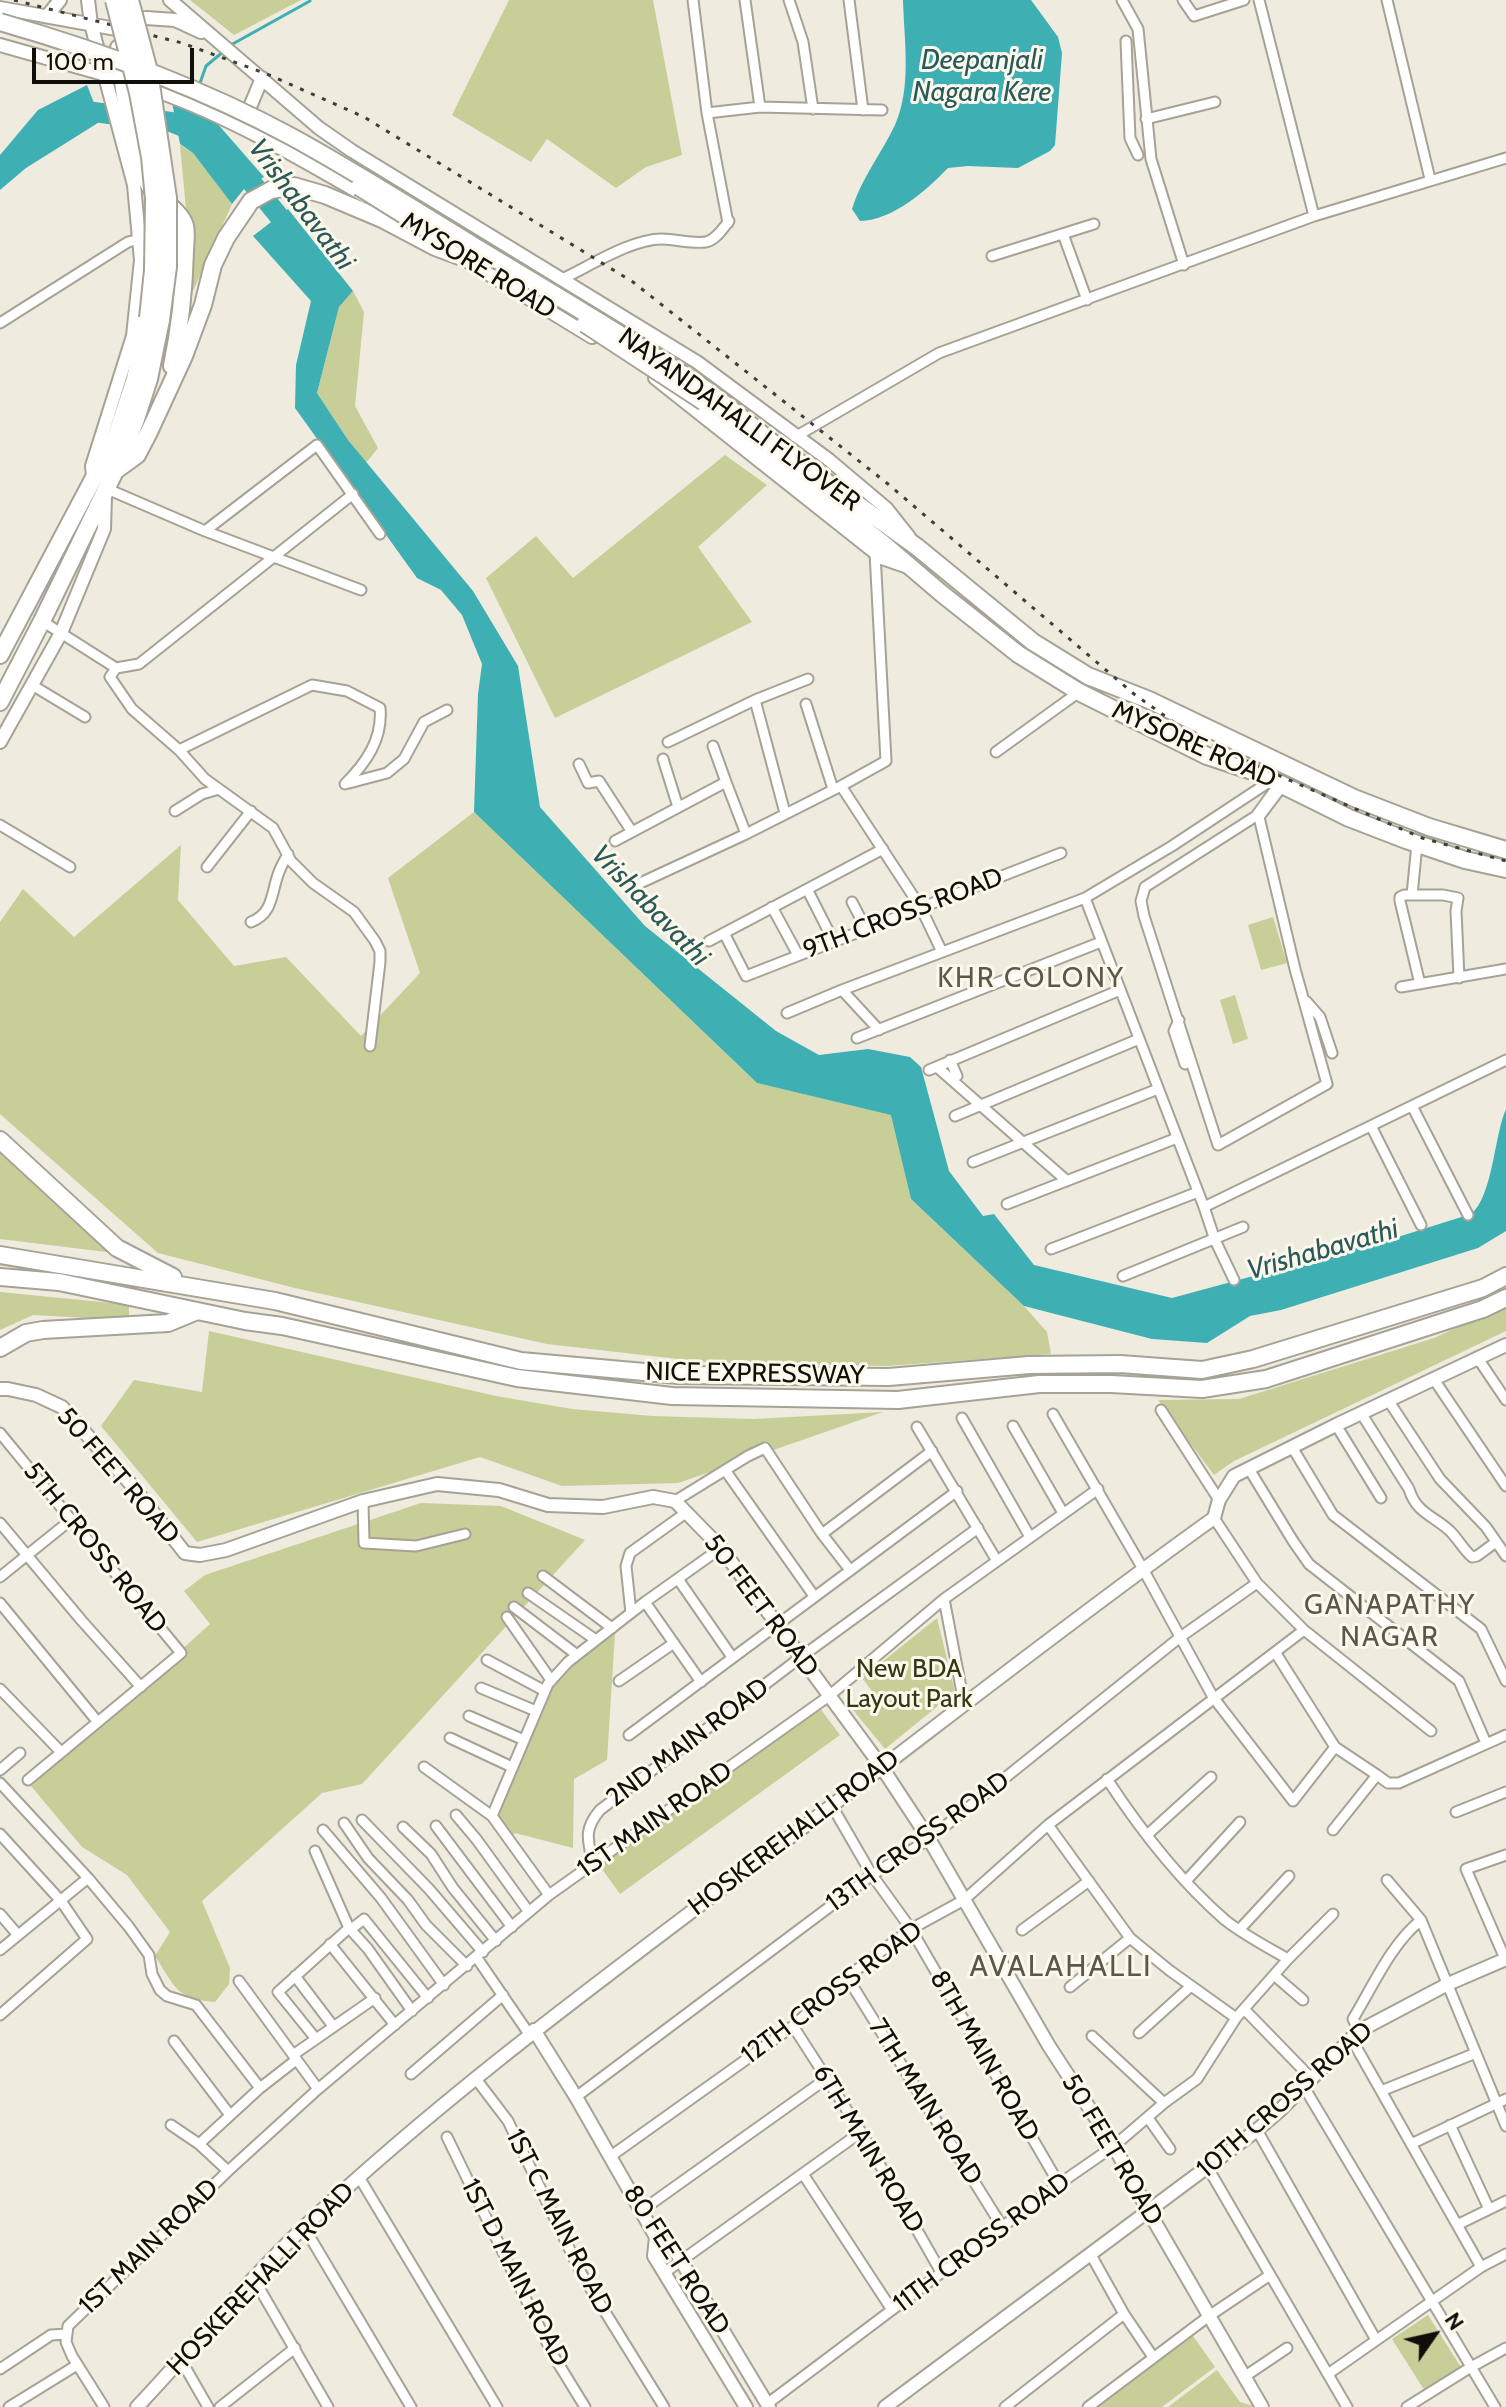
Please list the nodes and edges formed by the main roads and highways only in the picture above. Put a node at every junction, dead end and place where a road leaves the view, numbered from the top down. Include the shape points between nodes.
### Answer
1 (114, 0) edge
2 (130, 0) edge
3 (0, 22) edge
4 (116, 29) road end
5 (0, 33) edge
6 (459, 256) road end
7 (154, 319) junction
8 (707, 398) junction
9 (165, 399) junction
10 (115, 471) junction
11 (99, 484) junction
12 (878, 520) joint
13 (880, 549) joint
14 (0, 655) edge
15 (0, 702) edge
16 (1506, 850) edge
17 (1506, 869) edge
18 (0, 1140) edge
19 (0, 1255) edge
20 (1506, 1276) edge
21 (0, 1277) edge
22 (202, 1289) junction
23 (1506, 1298) edge
24 (198, 1311) junction
25 (0, 1348) edge

1 - 7 highway, bridge via 151,171
2 - 7 highway, bridge via 149,71 168,198 168,267
3 - 8 highway, NAYANDAHALLI FLYOVER, bridge via 129,62 291,136 636,343
4 - 9 highway via 127,135 149,185 185,226 179,330
5 - 8 highway, NAYANDAHALLI FLYOVER, bridge via 125,69 288,143
6 - 9 highway via 325,195 294,186 271,190 251,201 226,238
7 - 10 highway via 149,379
7 - 11 highway
8 - 12 highway, NAYANDAHALLI FLYOVER
8 - 13 highway, NAYANDAHALLI FLYOVER
9 - 10 highway via 137,455
10 - 11 highway
11 - 14 highway
11 - 15 highway via 42,621
12 - 16 highway, MYSORE ROAD via 1033,642 1088,676 1354,798
13 - 17 highway, MYSORE ROAD via 1018,654 1079,692 1349,818 1465,860
18 - 22 highway via 117,1248
19 - 22 highway, NICE EXPRESSWAY
20 - 22 highway, NICE EXPRESSWAY via 1438,1302 1202,1370 1029,1365 889,1377 678,1375 521,1361 275,1301
21 - 24 highway, NICE EXPRESSWAY via 59,1282
23 - 24 highway, NICE EXPRESSWAY via 1266,1379 1202,1389 1039,1384 898,1400 672,1396 517,1378
24 - 25 highway via 168,1323 26,1333

